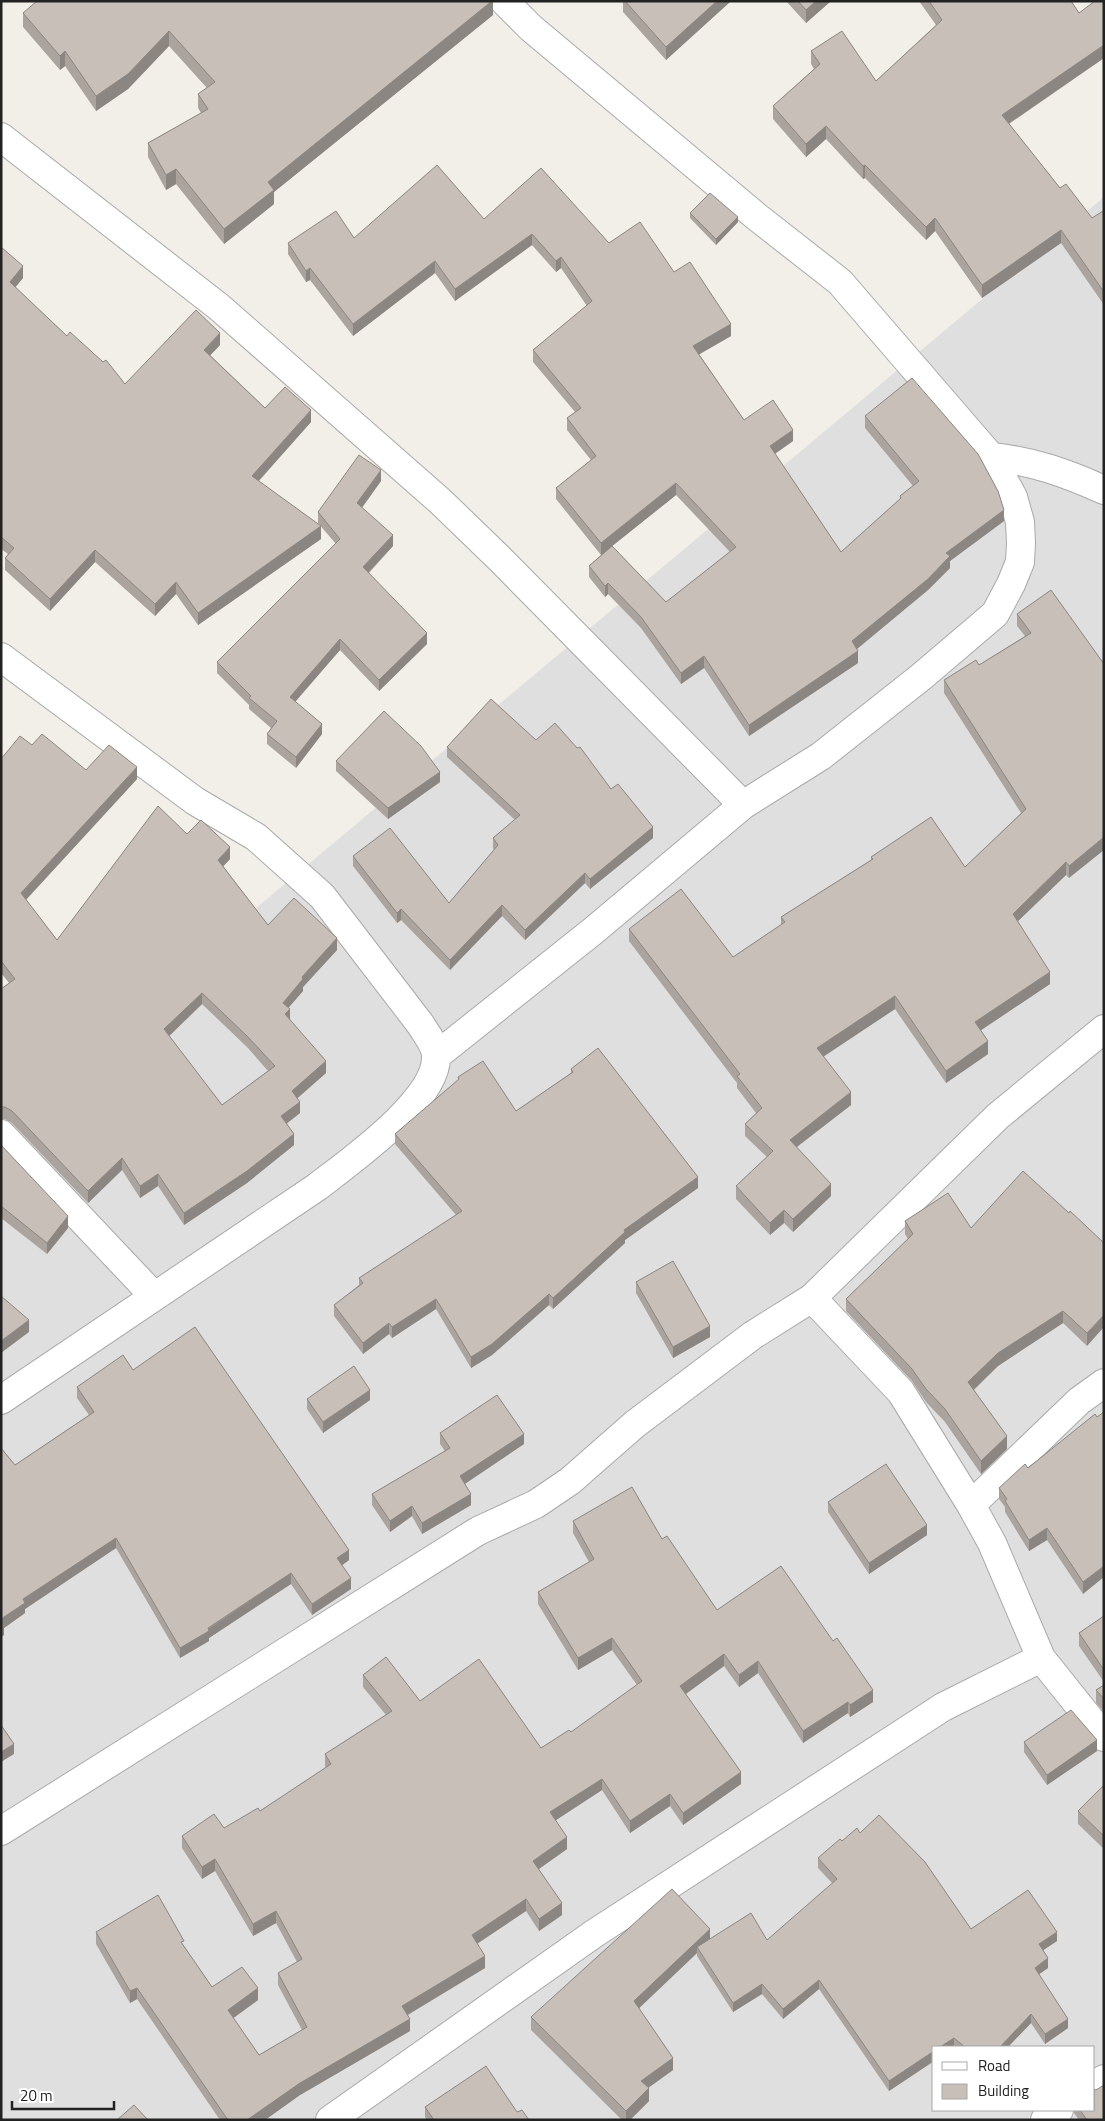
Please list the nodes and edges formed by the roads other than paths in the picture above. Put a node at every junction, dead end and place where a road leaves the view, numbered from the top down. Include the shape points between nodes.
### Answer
1 (504, 1) edge
2 (1, 137) edge
3 (991, 458) junction
4 (1104, 490) edge
5 (1, 657) edge
6 (743, 805) junction
7 (1104, 1029) edge
8 (436, 1056) junction
9 (1, 1134) edge
10 (154, 1296) junction
11 (812, 1298) junction
12 (1104, 1383) edge
13 (1, 1400) edge
14 (971, 1505) junction
15 (1040, 1658) junction
16 (1104, 1737) edge
17 (1, 1831) edge
18 (1058, 2111) edge
19 (330, 2120) edge
20 (1045, 2120) edge

1 - 3 street via 531,28 840,282
2 - 6 street via 219,307 440,501
3 - 4 street via 1064,472
3 - 6 street via 1013,497 1022,543 1020,562 995,614 821,756
5 - 8 street via 195,801 256,837 322,896 421,1025 434,1046
6 - 8 street via 593,931
7 - 11 street via 998,1116
8 - 10 street via 425,1087 394,1124 317,1187
9 - 10 street
10 - 13 street
11 - 14 street via 901,1392
11 - 17 street via 753,1335 635,1424 570,1481 536,1504 478,1531
12 - 14 street via 1079,1401
14 - 15 street via 992,1543
15 - 16 street
15 - 19 street via 926,1717 595,1933
18 - 20 street

